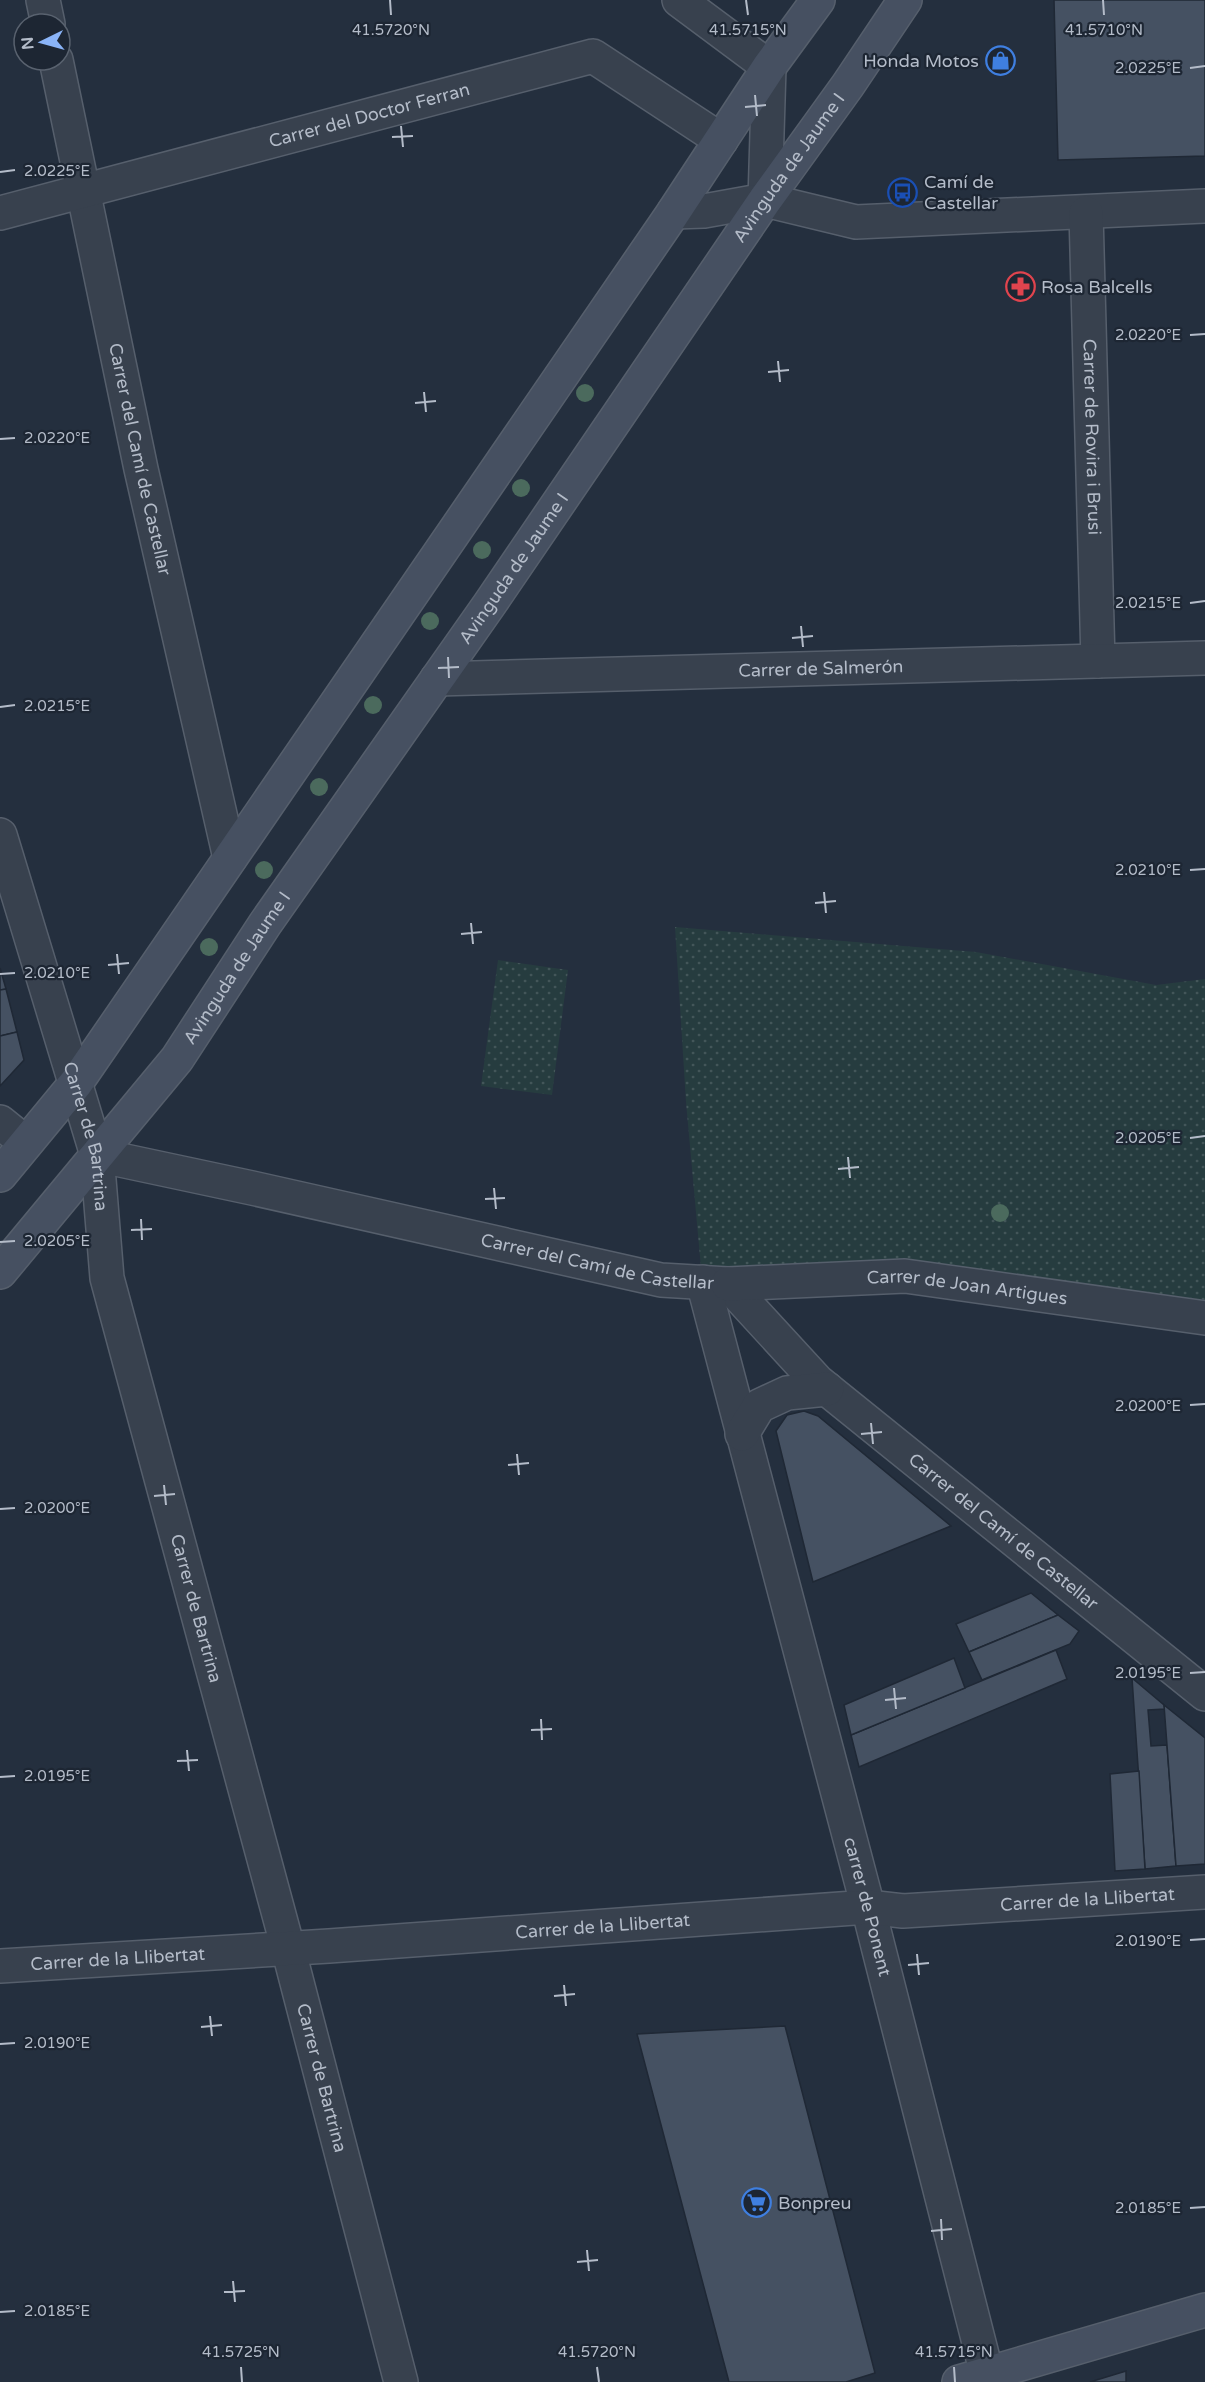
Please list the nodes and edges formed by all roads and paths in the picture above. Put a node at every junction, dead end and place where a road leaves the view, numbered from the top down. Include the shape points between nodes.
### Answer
1 (679, 0) edge
2 (818, 0) edge
3 (905, 0) edge
4 (769, 67) junction
5 (59, 72) edge
6 (721, 140) junction
7 (84, 191) junction
8 (765, 200) junction
9 (1205, 206) edge
10 (674, 212) junction
11 (0, 213) edge
12 (1086, 213) junction
13 (1205, 658) edge
14 (1098, 661) junction
15 (437, 679) junction
16 (0, 835) edge
17 (230, 858) junction
18 (76, 1083) junction
19 (0, 1122) edge
20 (26, 1143) junction
21 (97, 1155) junction
22 (0, 1174) edge
23 (0, 1272) edge
24 (716, 1283) junction
25 (1205, 1318) edge
26 (827, 1389) junction
27 (742, 1434) junction
28 (1205, 1694) edge
29 (1205, 1892) edge
30 (868, 1907) junction
31 (288, 1948) junction
32 (0, 1966) edge
33 (1205, 2310) edge
34 (978, 2379) edge
35 (401, 2382) edge

1 - 4 street
2 - 4 street
3 - 8 street, Avinguda de Jaume I
4 - 6 street
4 - 8 street
5 - 7 street, Carrer del Camí de Castellar
6 - 7 street, Carrer del Doctor Ferran via 593,56
6 - 10 street
7 - 11 street, Carrer del Doctor Ferran
7 - 17 street, Carrer del Camí de Castellar via 141,469
8 - 10 street
8 - 12 street via 856,222
8 - 15 street, Avinguda de Jaume I
9 - 12 street
10 - 17 street
12 - 14 street, Carrer de Rovira i Brusi
13 - 14 street, Carrer de Salmerón
14 - 15 street, Carrer de Salmerón
15 - 21 street, Avinguda de Jaume I via 265,924 177,1059
16 - 18 street, Carrer de Bartrina
17 - 18 street
18 - 20 street
18 - 21 street, Carrer de Bartrina
19 - 20 street
20 - 22 street
21 - 23 street, Avinguda de Jaume I
21 - 24 street, Carrer del Camí de Castellar via 661,1280
21 - 31 street, Carrer de Bartrina via 107,1278
24 - 25 street, Carrer de Joan Artigues via 905,1276
24 - 26 street, Carrer del Camí de Castellar
24 - 27 street, carrer de Ponent
26 - 27 street via 787,1393 759,1406
26 - 28 street, Carrer del Camí de Castellar
27 - 30 street, carrer de Ponent
29 - 30 street, Carrer de la Llibertat via 903,1911
30 - 31 street, Carrer de la Llibertat
30 - 34 street, carrer de Ponent
31 - 32 street, Carrer de la Llibertat
31 - 35 street, Carrer de Bartrina
33 - 34 street

